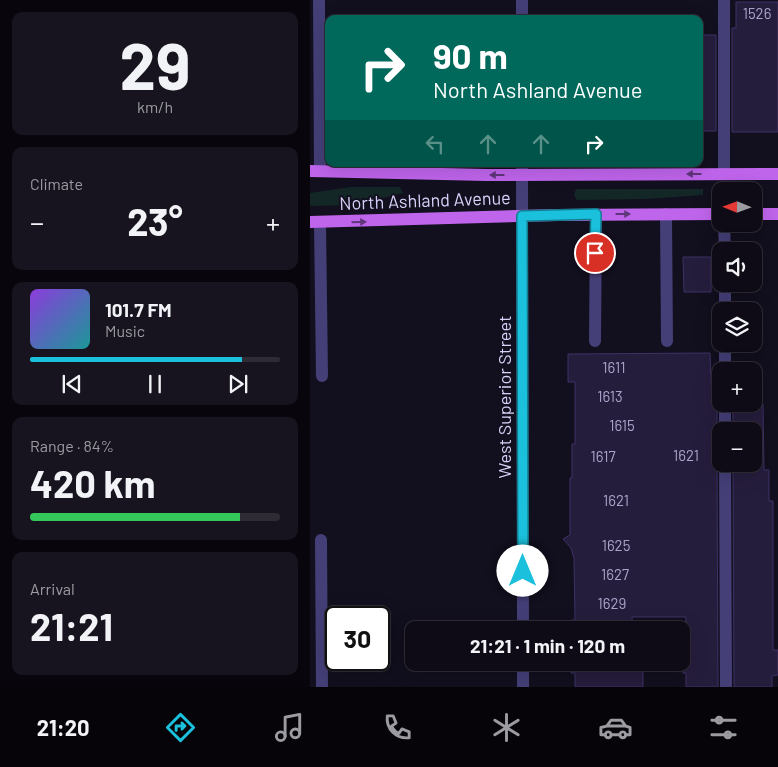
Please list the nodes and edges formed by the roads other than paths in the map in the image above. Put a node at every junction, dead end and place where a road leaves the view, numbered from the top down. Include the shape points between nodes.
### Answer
1 (319, 0) edge
2 (522, 0) edge
3 (724, 0) edge
4 (522, 15) edge
5 (522, 169) edge
6 (315, 171) edge
7 (724, 174) junction
8 (778, 174) edge
9 (596, 214) junction
10 (666, 214) junction
11 (712, 214) edge
12 (762, 214) edge
13 (778, 214) edge
14 (522, 216) junction
15 (315, 222) edge
16 (595, 341) dead end
17 (667, 341) dead end
18 (322, 376) dead end
19 (725, 472) edge
20 (321, 540) dead end
21 (523, 621) edge
22 (523, 671) edge
23 (322, 687) edge
24 (523, 687) edge
25 (726, 687) edge

1 - 6 street
2 - 4 street
3 - 7 street
5 -> 6 main road, North Ashland Avenue
7 -> 5 main road, North Ashland Avenue
5 - 14 street, West Superior Street
7 - 8 main road, North Ashland Avenue
9 -> 10 main road, North Ashland Avenue
9 - 14 main road, North Ashland Avenue
9 - 16 street
10 - 11 main road, North Ashland Avenue
10 - 17 street
12 - 13 main road
15 -> 14 main road, North Ashland Avenue
14 - 21 street, West Superior Street
15 - 18 street
19 - 25 street
20 - 23 street
22 - 24 street

